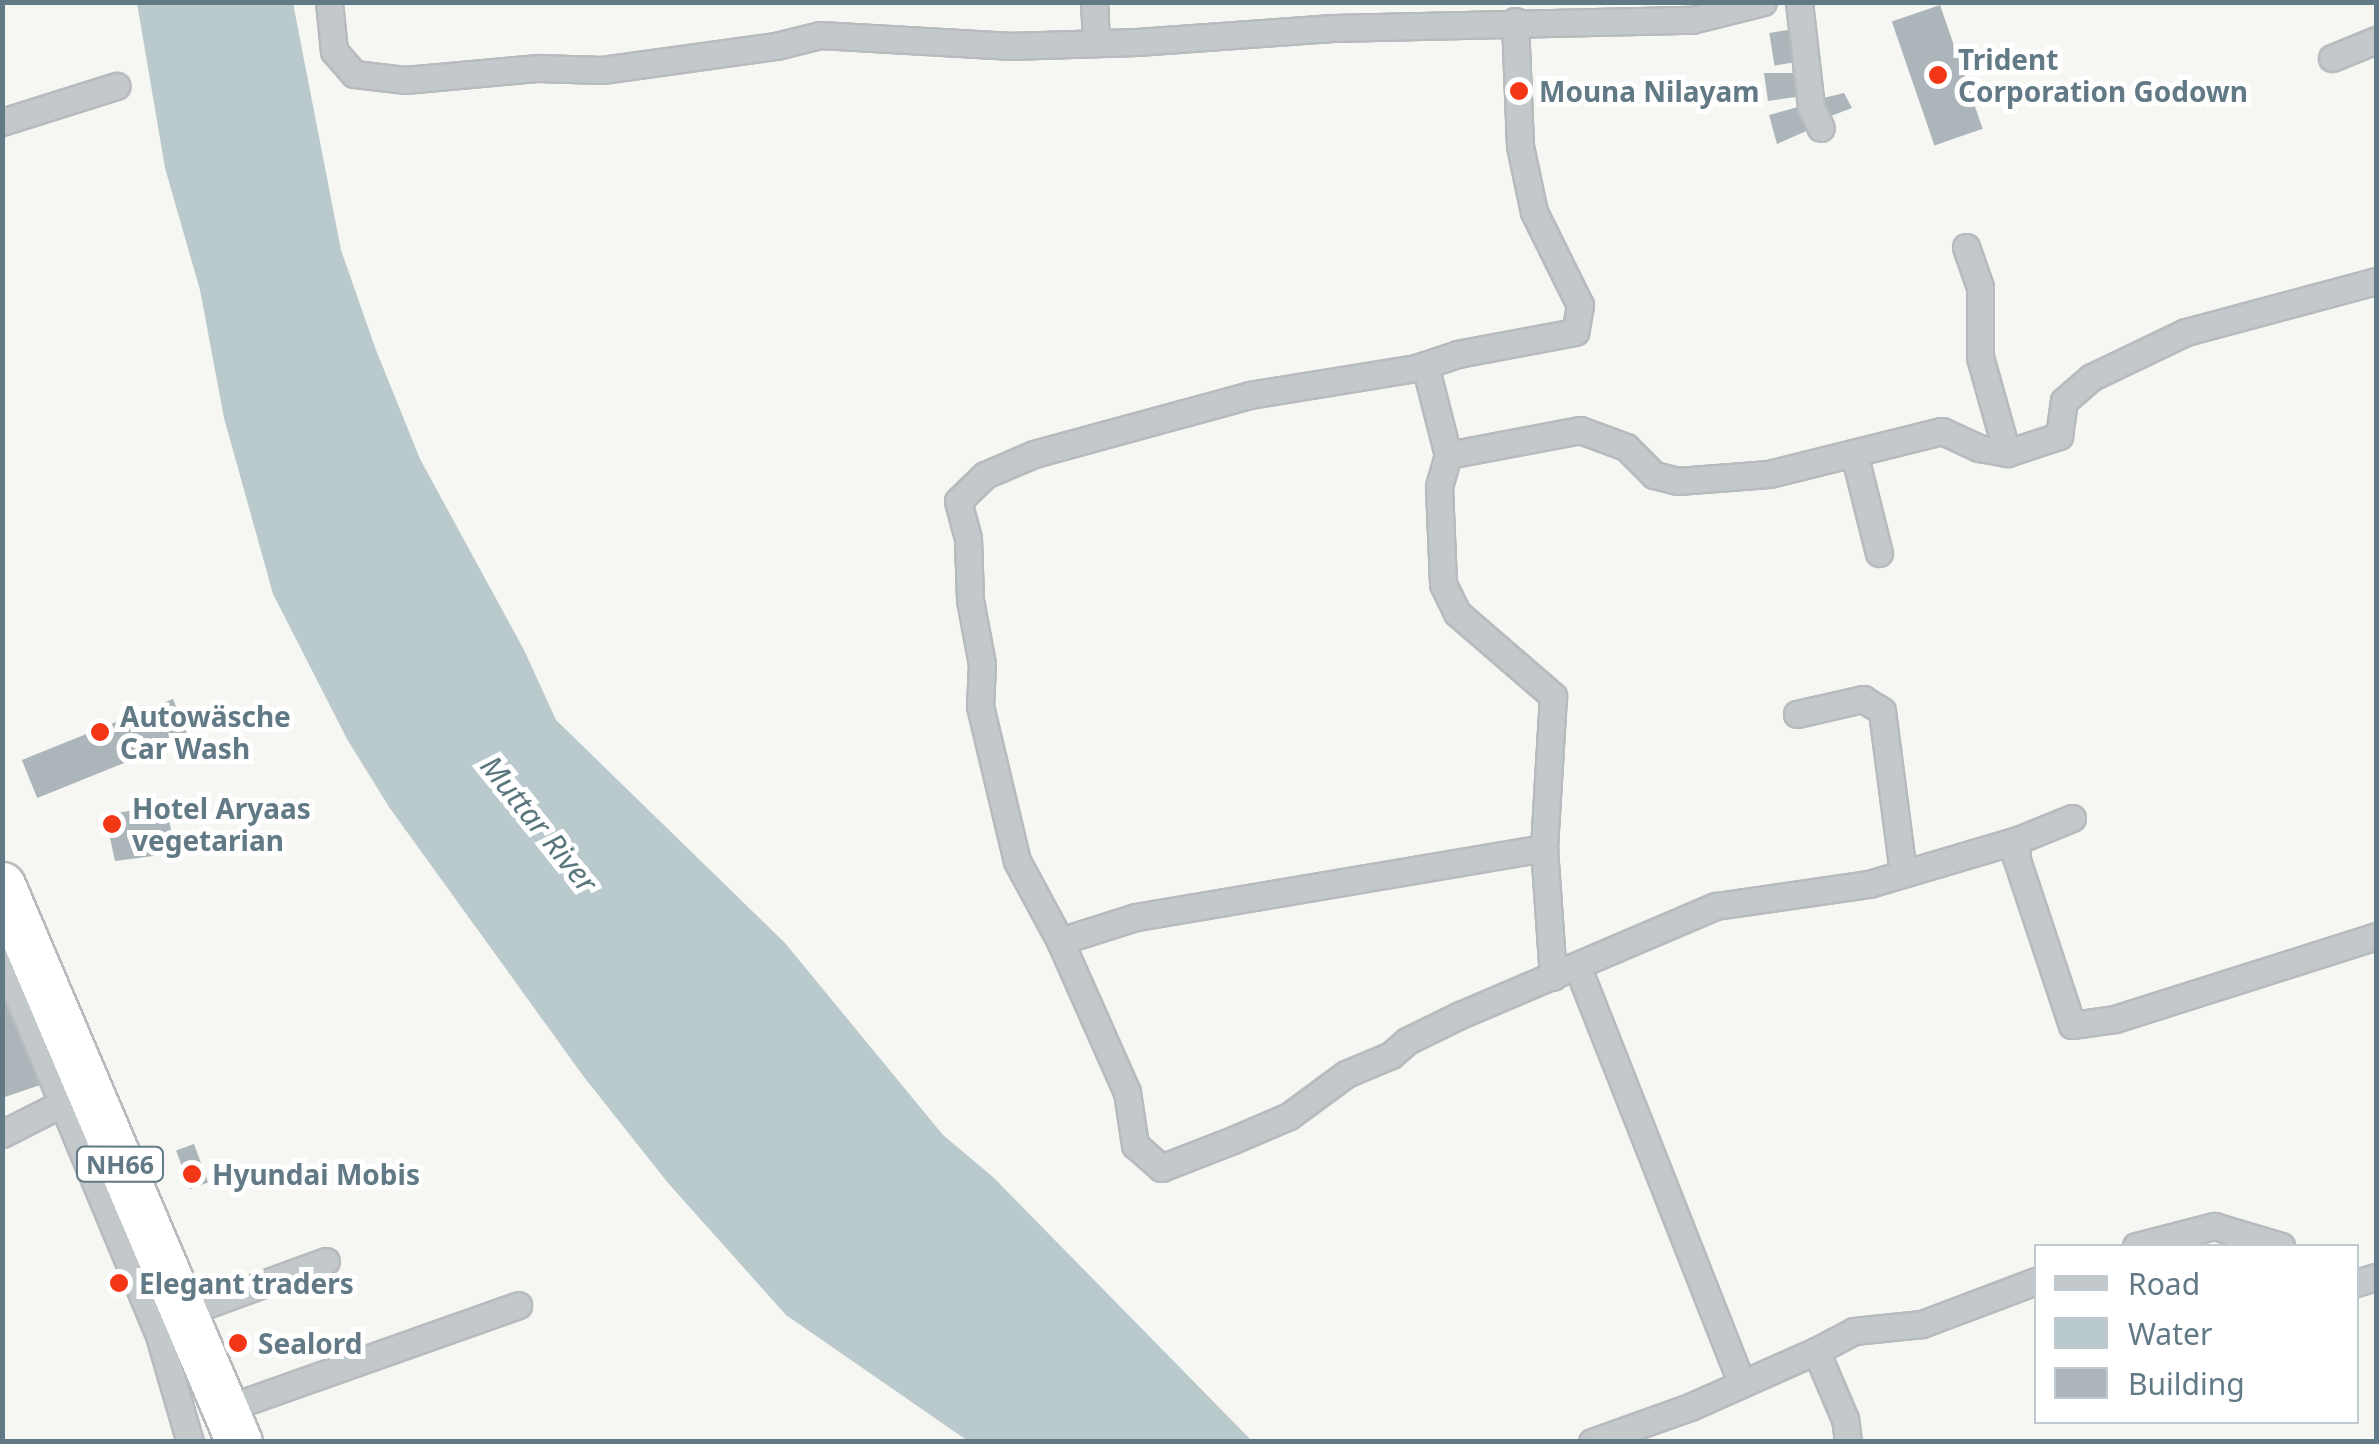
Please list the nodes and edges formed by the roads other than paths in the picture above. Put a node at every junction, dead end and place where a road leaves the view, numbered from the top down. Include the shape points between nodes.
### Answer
1 (329, 2) edge
2 (1094, 2) edge
3 (1763, 2) edge
4 (1799, 2) edge
5 (1529, 15) edge
6 (2376, 40) edge
7 (1096, 42) junction
8 (2332, 58) dead end
9 (116, 86) dead end
10 (2, 122) edge
11 (1822, 128) dead end
12 (1966, 247) dead end
13 (2376, 281) edge
14 (1424, 365) junction
15 (2007, 453) junction
16 (1854, 454) junction
17 (1448, 455) junction
18 (1879, 554) dead end
19 (1797, 714) dead end
20 (2072, 818) dead end
21 (2018, 840) junction
22 (1544, 848) junction
23 (1903, 872) junction
24 (2, 885) edge
25 (2376, 936) edge
26 (1060, 941) junction
27 (2, 958) edge
28 (1578, 968) junction
29 (1552, 977) junction
30 (61, 1104) junction
31 (2, 1134) edge
32 (2144, 1244) edge
33 (2275, 1244) edge
34 (326, 1262) dead end
35 (2034, 1282) edge
36 (518, 1305) dead end
37 (184, 1313) junction
38 (1816, 1350) junction
39 (1742, 1384) junction
40 (232, 1425) edge
41 (190, 1442) edge
42 (1592, 1442) edge
43 (1848, 1442) edge

1 - 7 street via 334,51 354,74 405,80 538,68 602,70 820,35 1008,46
2 - 7 street
3 - 5 street via 1692,20
4 - 11 street via 1811,107
5 - 7 street
5 - 14 street via 1520,146 1534,212 1580,305 1574,332
6 - 8 street
9 - 10 street
12 - 15 street via 1980,287 1980,357
13 - 15 street via 2186,332 2092,377 2064,401 2059,436
14 - 17 street
14 - 26 street via 1250,396 1034,454 985,475 958,501 982,664 980,706 1017,861
15 - 16 street via 1942,430
16 - 17 street via 1770,474 1678,481 1654,476 1626,446 1580,430
16 - 18 street
17 - 22 street via 1439,487 1443,584 1457,614 1552,696
19 - 23 street via 1863,699 1882,711
20 - 21 street
21 - 23 street
21 - 25 street via 2016,857 2072,1025 2115,1019
22 - 26 street via 1136,917
22 - 29 street
23 - 28 street via 1869,884 1716,906
24 - 37 highway, NH66
26 - 29 street via 1127,1092 1136,1145 1162,1168 1289,1116 1407,1041
27 - 30 street
28 - 29 street
28 - 39 street
30 - 31 street
30 - 41 street via 158,1332
32 - 33 street via 2214,1226
34 - 37 street
35 - 38 street via 1922,1324 1854,1331
36 - 40 street
37 - 40 highway, NH66
38 - 39 street
38 - 43 street
39 - 42 street

